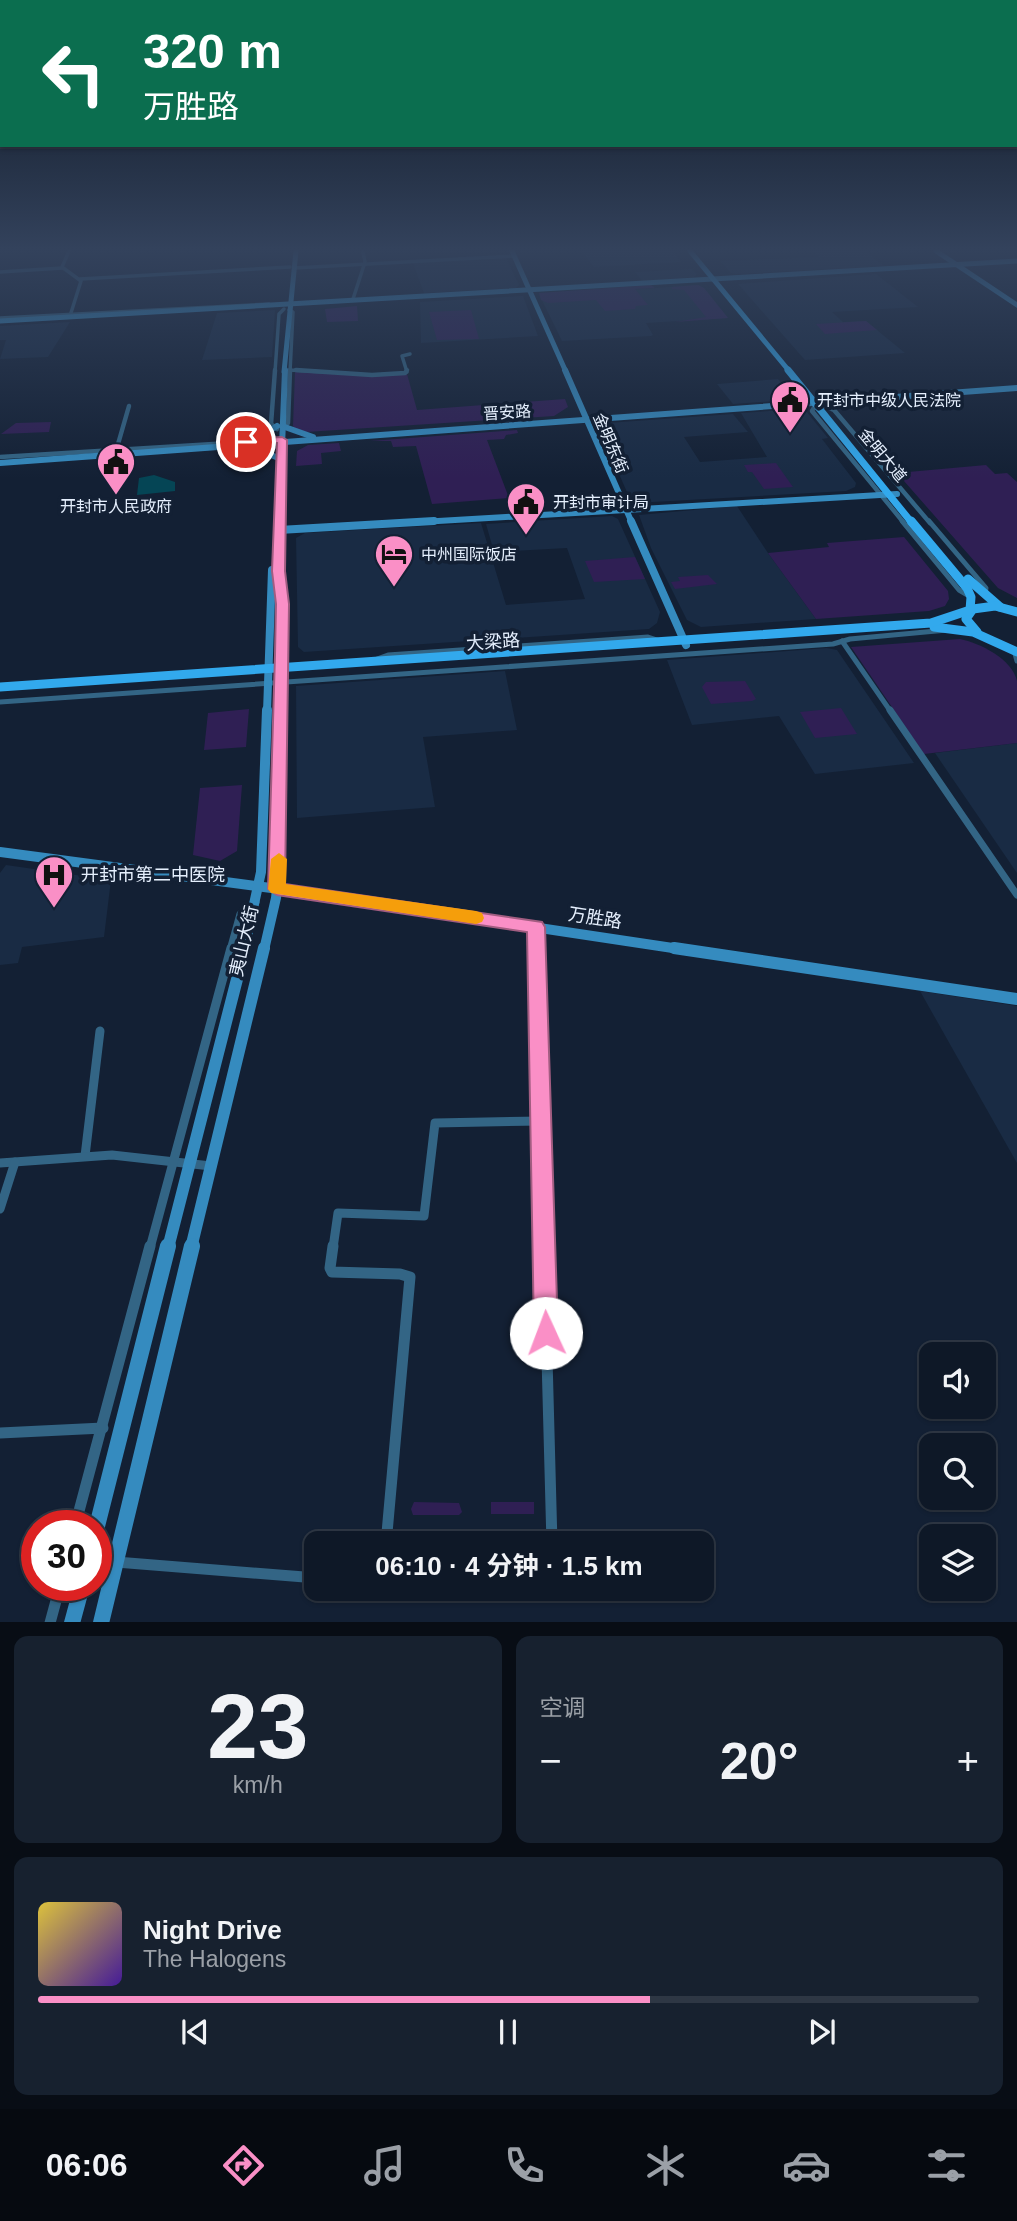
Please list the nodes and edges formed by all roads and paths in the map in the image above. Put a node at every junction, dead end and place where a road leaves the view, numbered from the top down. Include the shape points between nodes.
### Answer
1 (286, 327) edge
2 (292, 327) edge
3 (545, 327) edge
4 (755, 327) edge
5 (410, 354) dead end
6 (289, 370) junction
7 (1017, 388) edge
8 (818, 403) junction
9 (130, 407) dead end
10 (585, 419) junction
11 (279, 433) junction
12 (317, 439) junction
13 (242, 443) junction
14 (116, 450) junction
15 (279, 457) junction
16 (0, 460) edge
17 (889, 494) junction
18 (625, 509) junction
19 (279, 530) junction
20 (985, 596) junction
21 (1010, 610) edge
22 (970, 611) junction
23 (955, 628) junction
24 (987, 636) junction
25 (1014, 639) dead end
26 (842, 641) junction
27 (685, 643) junction
28 (1015, 651) edge
29 (1017, 661) edge
30 (281, 674) junction
31 (267, 675) junction
32 (0, 690) edge
33 (0, 702) edge
34 (0, 852) edge
35 (259, 887) junction
36 (277, 889) junction
37 (1017, 895) edge
38 (256, 901) junction
39 (536, 927) junction
40 (1017, 999) edge
41 (100, 1031) dead end
42 (541, 1121) junction
43 (85, 1156) junction
44 (15, 1162) junction
45 (0, 1163) edge
46 (173, 1163) junction
47 (188, 1165) junction
48 (211, 1166) junction
49 (0, 1209) edge
50 (103, 1428) junction
51 (0, 1433) edge
52 (80, 1510) edge
53 (101, 1510) edge
54 (387, 1531) edge
55 (552, 1531) edge
56 (116, 1562) junction
57 (304, 1578) edge
58 (56, 1601) edge
59 (78, 1601) edge
60 (50, 1622) edge
61 (72, 1622) edge
62 (101, 1622) edge

1 - 11 street, 夷山大街
2 - 6 street
3 - 10 street, 金明东街
4 - 8 main road, 金明大道
5 - 6 street via 402,356 405,373
6 - 11 street via 288,423
7 - 8 street, 晋安路
7 - 8 street, 晋安路
8 - 10 street, 晋安路
8 - 17 main road, 金明大道
8 - 17 street via 813,411
8 - 20 street via 834,410 986,588
9 - 14 street
10 - 12 street, 晋安路
10 - 18 street, 金明东街
11 - 12 street, 晋安路
11 - 12 street
11 - 13 street, 晋安路
11 - 13 street
11 - 15 street, 夷山大街
12 - 15 street
13 - 14 street, 晋安路
13 - 15 street
13 - 16 street, 晋安路
14 - 16 street, 晋安路
15 - 19 street, 夷山大街
15 - 31 street, 夷山大街
17 - 18 street
17 - 20 main road, 金明大道
17 - 22 main road, 金明大道 via 967,588
18 - 19 street
18 - 27 street, 金明东街
19 - 30 street, 夷山大街
20 - 21 main road, 金明大道
21 - 22 main road, 大梁路 via 980,607
22 - 24 main road via 967,622
22 - 27 main road, 大梁路 via 931,623
23 - 24 main road, 大梁路
23 - 26 street
23 - 27 main road, 大梁路
24 - 25 main road
24 - 28 main road
26 - 30 street
26 - 37 street
27 - 30 main road, 大梁路
27 - 30 main road, 大梁路 via 365,662
28 - 29 street
30 - 31 main road, 大梁路
30 - 36 street, 夷山大街
31 - 32 main road, 大梁路
31 - 33 street
31 - 35 street, 夷山大街
34 - 35 street, 万胜路
35 - 36 street, 万胜路
35 - 38 street, 夷山大街
36 - 39 street, 万胜路
36 - 48 street, 夷山大街
38 - 46 street via 240,914
38 - 47 street, 夷山大街
39 - 40 street, 万胜路
39 - 42 street
41 - 43 street
42 - 54 street via 435,1123 424,1216 338,1213 332,1272 410,1277
42 - 55 street
43 - 44 street
43 - 46 street
44 - 45 street
44 - 49 street
46 - 47 street
46 - 50 street
47 - 48 street
47 - 53 street, 夷山大街
48 - 56 street, 夷山大街
50 - 51 street
50 - 52 street
56 - 57 street
56 - 62 street, 夷山大街
58 - 60 street
59 - 61 street

